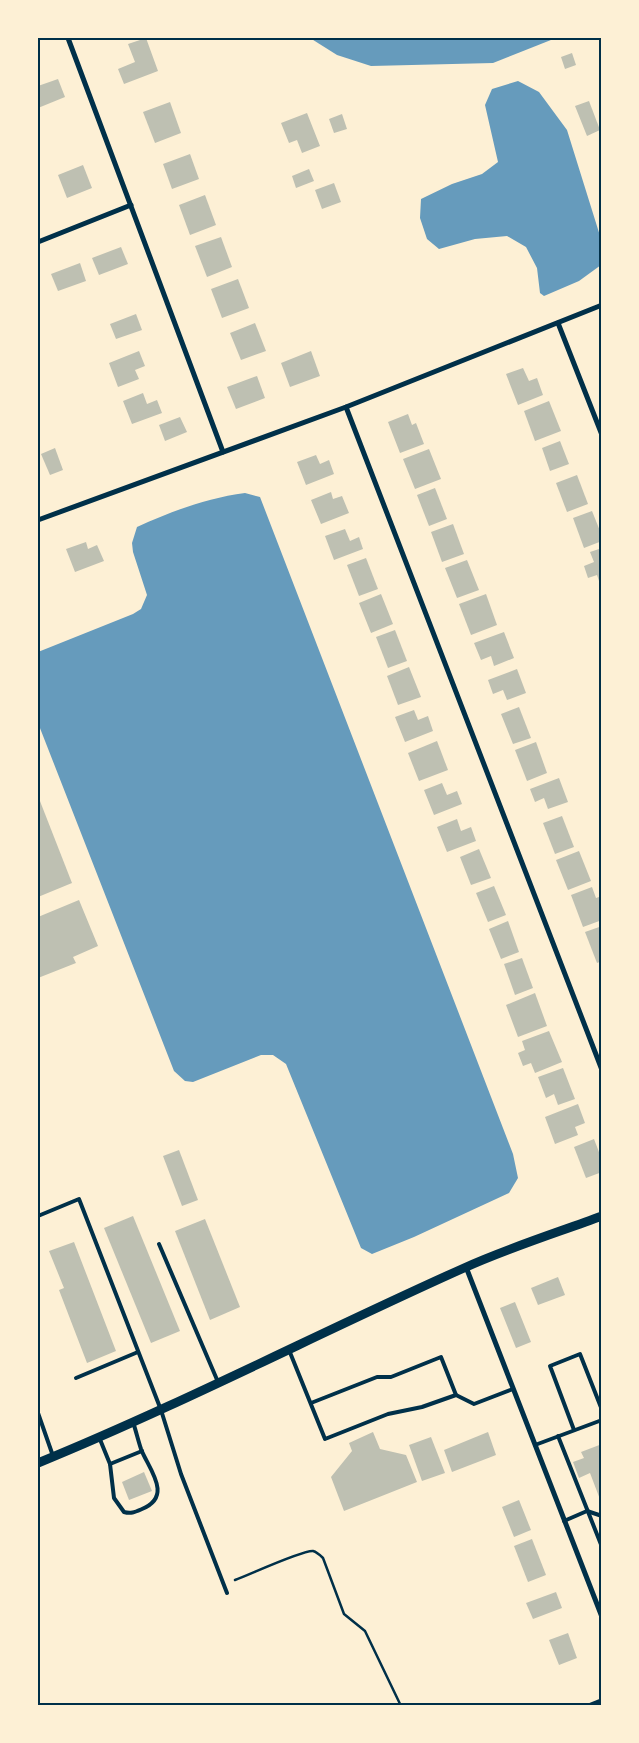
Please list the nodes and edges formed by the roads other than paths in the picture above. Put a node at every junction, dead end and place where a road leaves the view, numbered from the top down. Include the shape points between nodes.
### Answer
1 (68, 38) edge
2 (131, 205) junction
3 (38, 242) edge
4 (602, 305) edge
5 (558, 322) junction
6 (346, 407) junction
7 (602, 435) edge
8 (223, 452) junction
9 (38, 520) edge
10 (602, 1070) edge
11 (38, 1216) edge
12 (602, 1216) edge
13 (160, 1244) dead end
14 (466, 1267) junction
15 (289, 1350) junction
16 (138, 1352) junction
17 (76, 1378) dead end
18 (219, 1382) junction
19 (513, 1389) junction
20 (456, 1395) junction
21 (311, 1403) junction
22 (161, 1410) junction
23 (602, 1410) edge
24 (38, 1413) edge
25 (602, 1420) edge
26 (133, 1422) junction
27 (574, 1430) junction
28 (558, 1436) junction
29 (100, 1437) junction
30 (535, 1445) junction
31 (142, 1450) junction
32 (53, 1456) junction
33 (38, 1463) edge
34 (110, 1464) junction
35 (587, 1511) junction
36 (602, 1516) edge
37 (564, 1521) junction
38 (600, 1539) edge
39 (602, 1547) edge
40 (227, 1593) dead end
41 (602, 1617) edge
42 (602, 1700) edge
43 (587, 1706) edge

1 - 2 street
2 - 3 street
2 - 8 street
4 - 5 street
5 - 6 street
5 - 7 street
6 - 8 street
6 - 10 street
8 - 9 street
11 - 16 lane via 79,1199
12 - 14 street
13 - 18 lane
14 - 15 street
14 - 19 street
15 - 18 street
15 - 21 lane
16 - 17 lane
16 - 22 lane
18 - 22 street
19 - 20 lane via 474,1404
19 - 30 street
20 - 21 lane via 388,1414 325,1439
20 - 21 lane via 441,1357
22 - 26 street
22 - 40 lane via 181,1474
23 - 27 lane via 580,1354 550,1366
24 - 32 lane
25 - 27 lane
26 - 29 street
26 - 31 lane
27 - 28 lane
28 - 30 lane
28 - 35 lane
29 - 32 street
29 - 34 lane
30 - 37 street
31 - 34 lane
31 - 34 lane via 158,1484 158,1495 150,1506 131,1514 124,1512 114,1498
32 - 33 street
35 - 36 lane
35 - 37 lane
35 - 38 lane
37 - 41 street
38 - 39 lane
42 - 43 lane

